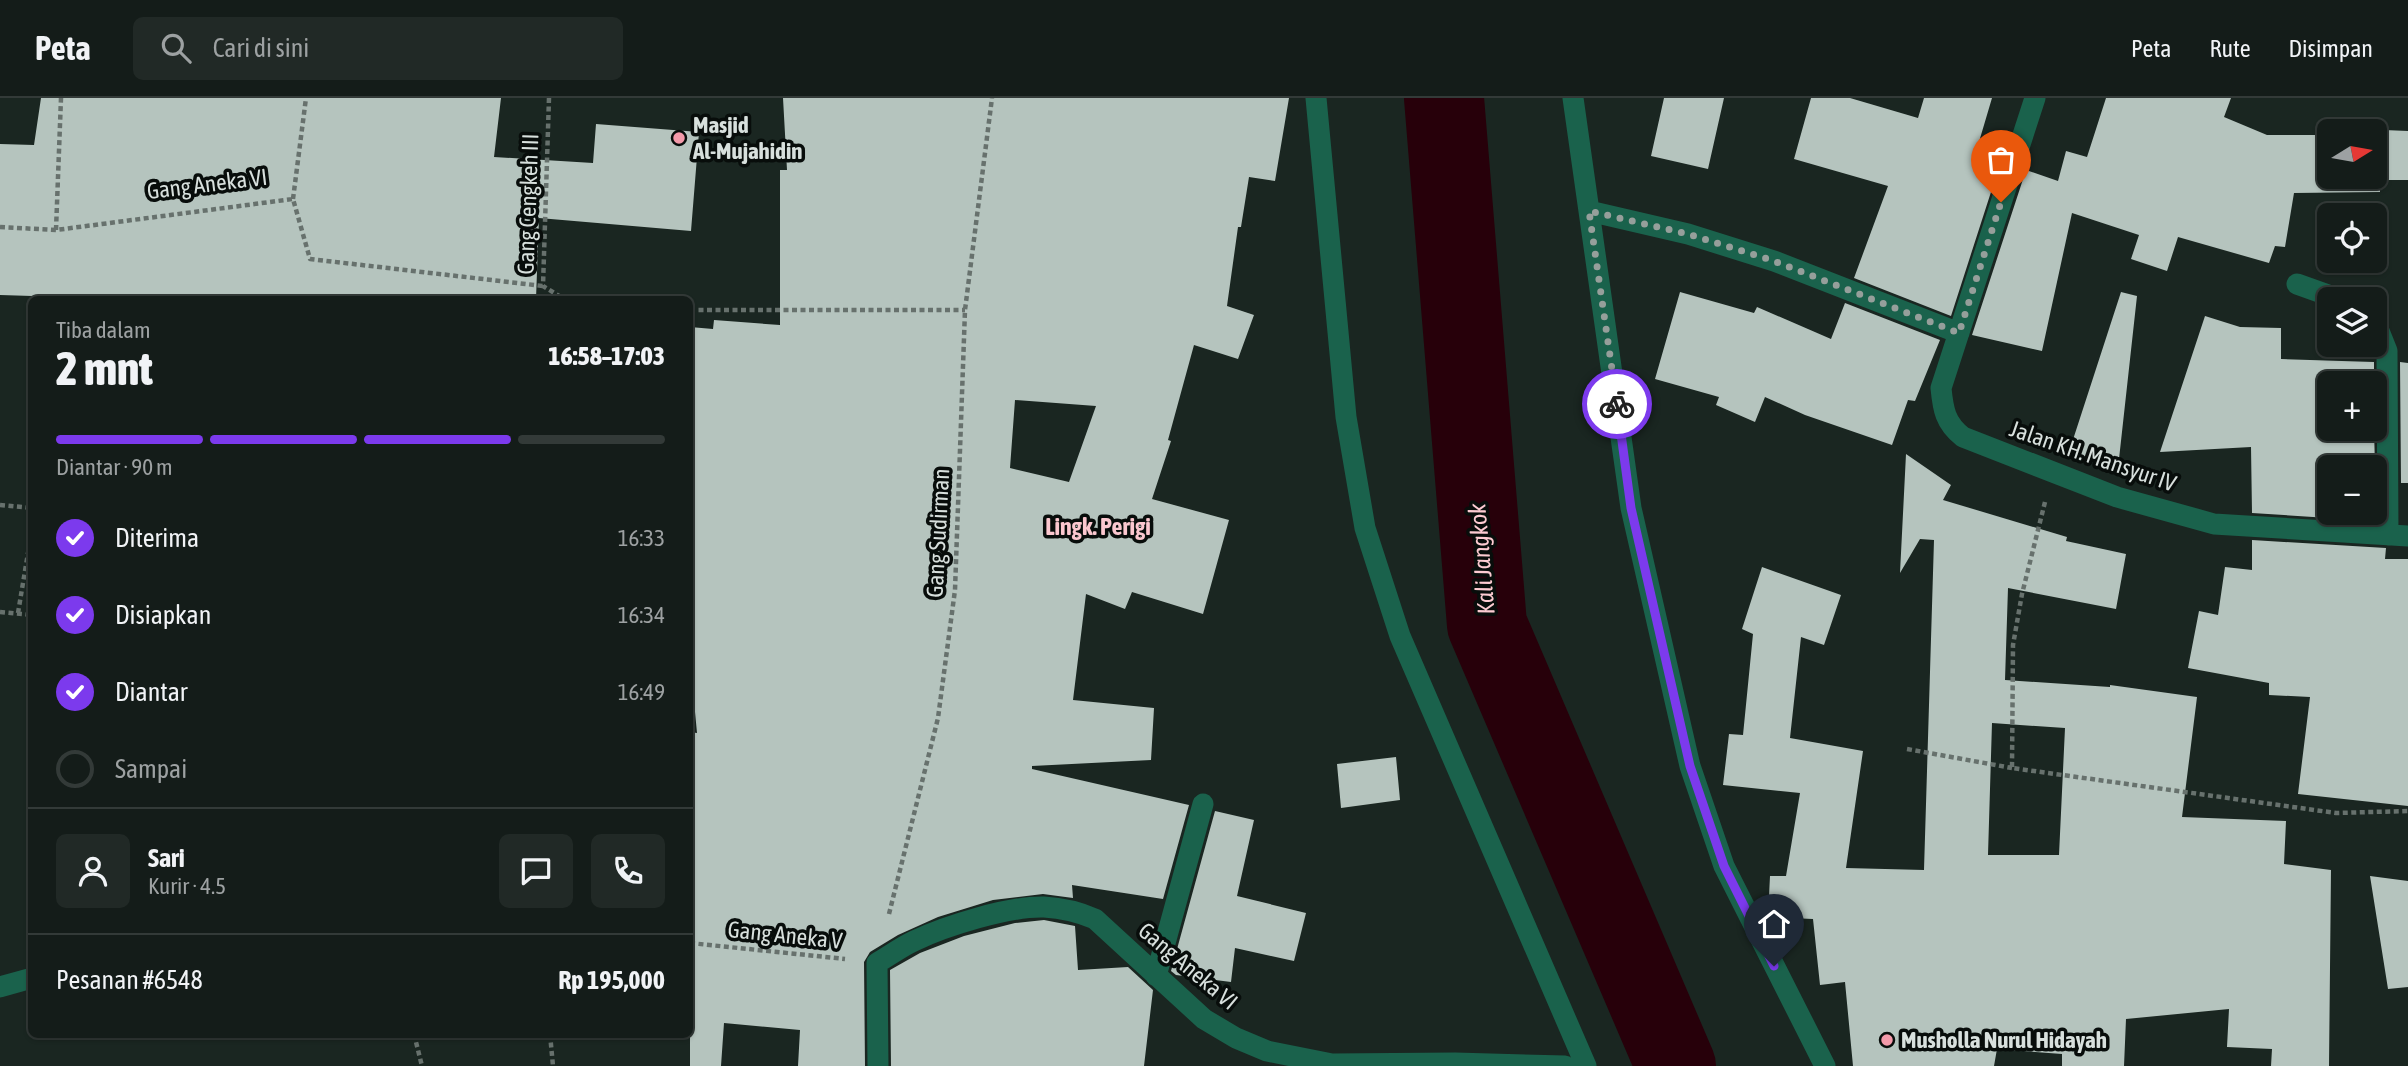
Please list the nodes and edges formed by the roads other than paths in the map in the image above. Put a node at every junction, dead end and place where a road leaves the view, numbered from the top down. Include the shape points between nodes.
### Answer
1 (1316, 98) edge
2 (1573, 98) edge
3 (2035, 98) edge
4 (1589, 211) junction
5 (2297, 284) dead end
6 (2317, 291) edge
7 (1959, 333) junction
8 (2386, 357) edge
9 (2398, 536) edge
10 (1203, 804) dead end
11 (1156, 976) junction
12 (28, 979) edge
13 (0, 988) edge
14 (878, 1066) edge
15 (1566, 1066) edge
16 (1586, 1066) edge
17 (1825, 1066) edge

1 - 16 street via 1346,417 1365,528 1400,636
2 - 4 street
3 - 7 street
4 - 7 street via 1688,234 1774,261
4 - 17 street via 1631,508 1690,766 1724,866
5 - 6 street
7 - 9 street, Jalan KH. Mansyur IV via 1941,388 1943,411 1962,437 2117,497 2214,524
8 - 9 street
10 - 11 street
11 - 14 street, Gang Aneka VI via 1096,919 1076,911 1042,907 967,922 914,941 877,963
11 - 15 street, Gang Aneka VI via 1204,1019 1236,1038 1302,1059 1332,1064
12 - 13 street

